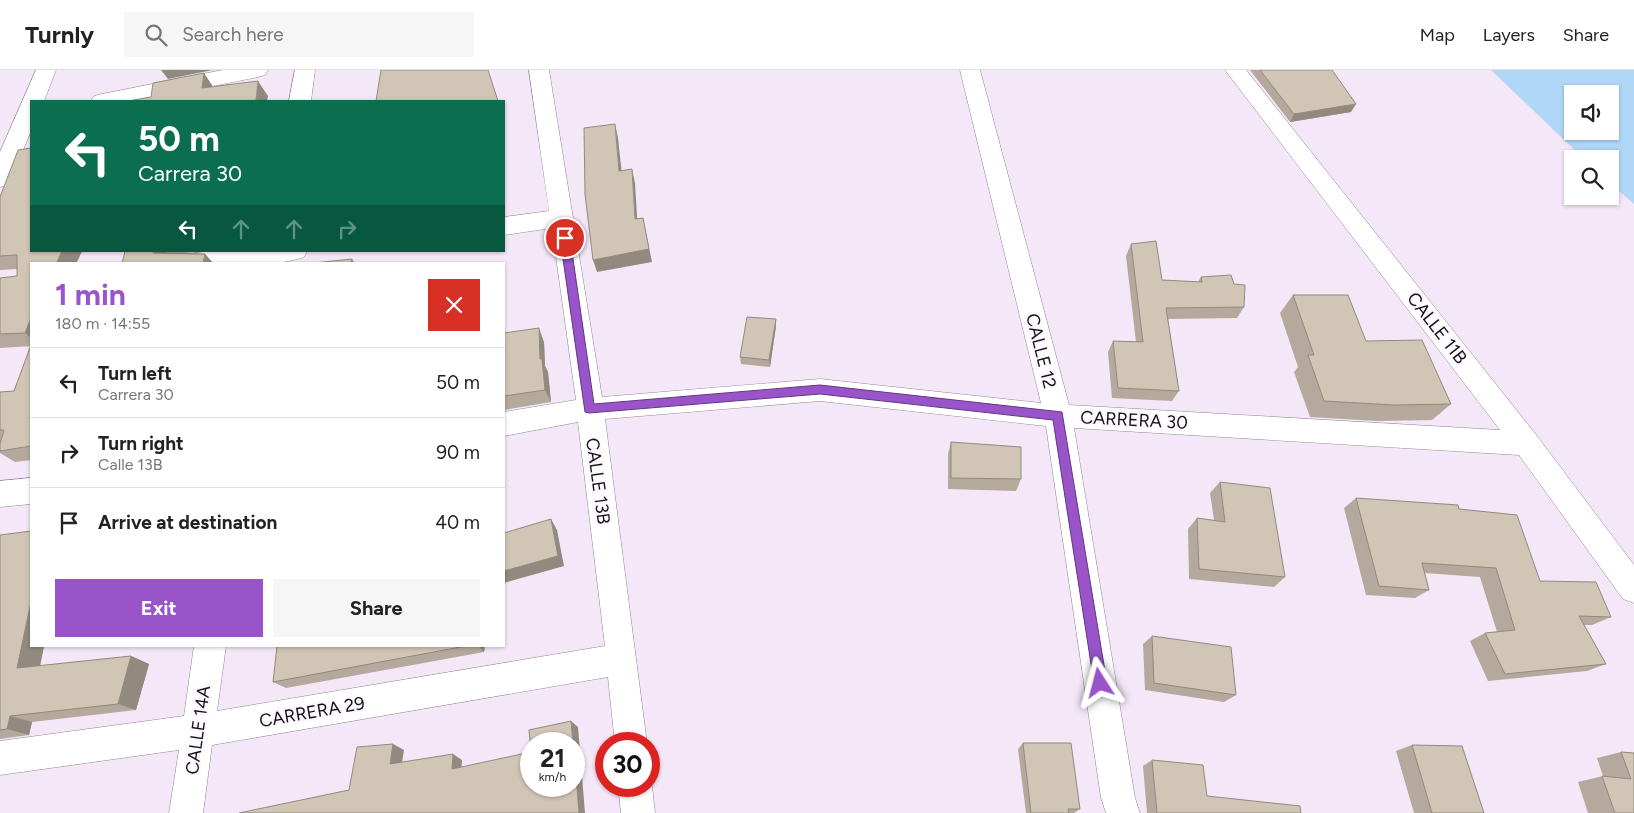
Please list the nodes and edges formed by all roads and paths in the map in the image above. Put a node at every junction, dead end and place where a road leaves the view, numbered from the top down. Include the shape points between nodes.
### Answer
1 (46, 70) edge
2 (258, 70) edge
3 (306, 70) edge
4 (538, 70) edge
5 (970, 70) edge
6 (1235, 70) edge
7 (34, 100) edge
8 (107, 100) edge
9 (300, 100) edge
10 (30, 110) edge
11 (0, 121) edge
12 (0, 179) edge
13 (562, 218) junction
14 (505, 226) edge
15 (279, 255) edge
16 (200, 262) edge
17 (589, 409) junction
18 (1058, 416) junction
19 (505, 424) edge
20 (1527, 444) junction
21 (30, 491) edge
22 (0, 494) edge
23 (1634, 589) edge
24 (210, 647) edge
25 (622, 659) junction
26 (198, 731) junction
27 (630, 732) edge
28 (0, 758) edge
29 (636, 797) edge
30 (186, 813) edge
31 (638, 813) edge
32 (1123, 813) edge

1 - 7 street
2 - 8 street
3 - 9 street
4 - 13 street, CALLE 13B
5 - 18 street, CALLE 12
6 - 20 street, CALLE 11B
10 - 11 street
10 - 12 street
13 - 14 street
13 - 17 street, CALLE 13B
15 - 16 street
17 - 18 street, CARRERA 30 via 820,390
17 - 19 street, CARRERA 30
17 - 25 street, CALLE 13B
18 - 20 street, CARRERA 30
18 - 32 street, CALLE 12
20 - 23 street, CALLE 11B
21 - 22 street
24 - 26 street, CALLE 14A
25 - 26 street, CARRERA 29
25 - 27 street, CALLE 13B
26 - 28 street, CARRERA 29
26 - 30 street, CALLE 14A
29 - 31 street

